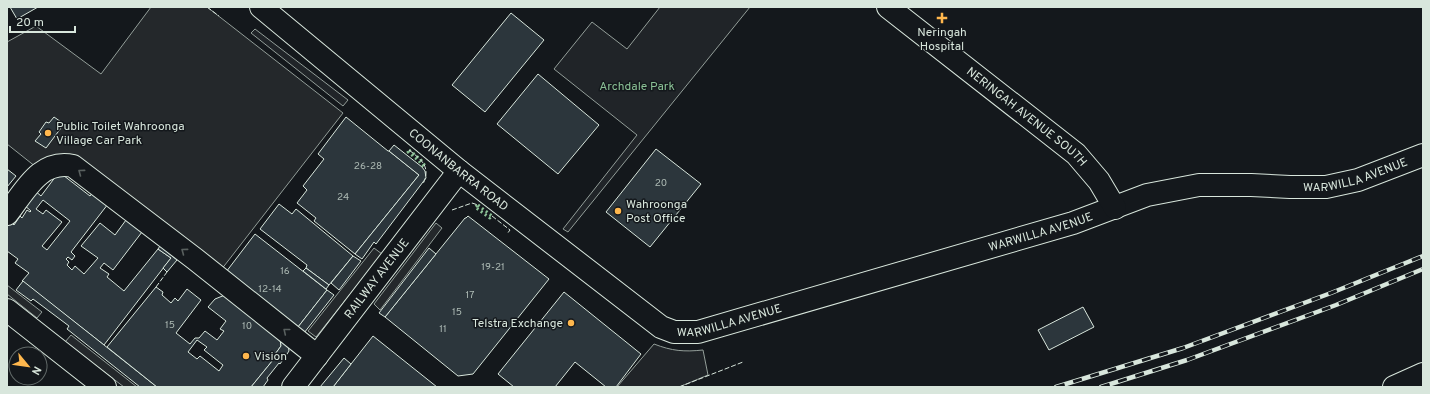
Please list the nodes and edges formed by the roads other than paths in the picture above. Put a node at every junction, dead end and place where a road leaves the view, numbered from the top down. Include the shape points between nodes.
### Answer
1 (261, 7) edge
2 (888, 7) edge
3 (1423, 155) edge
4 (459, 171) junction
5 (1115, 208) junction
6 (7, 214) edge
7 (7, 310) edge
8 (661, 327) joint
9 (317, 356) junction
10 (1423, 374) edge
11 (105, 387) edge
12 (293, 387) edge
13 (1394, 387) edge

1 - 4 street, COONANBARRA ROAD
2 - 5 street, NERINGAH AVENUE SOUTH via 1076,154 1099,181
3 - 5 street, WARWILLA AVENUE via 1358,180 1326,187 1199,185 1147,195
4 - 8 street, COONANBARRA ROAD
4 - 9 street, RAILWAY AVENUE
5 - 8 street, WARWILLA AVENUE via 1072,223 698,332 674,332
9 -> 6 street via 73,166 54,165 45,169
7 - 11 street
9 - 12 street, RAILWAY AVENUE
10 - 13 street

